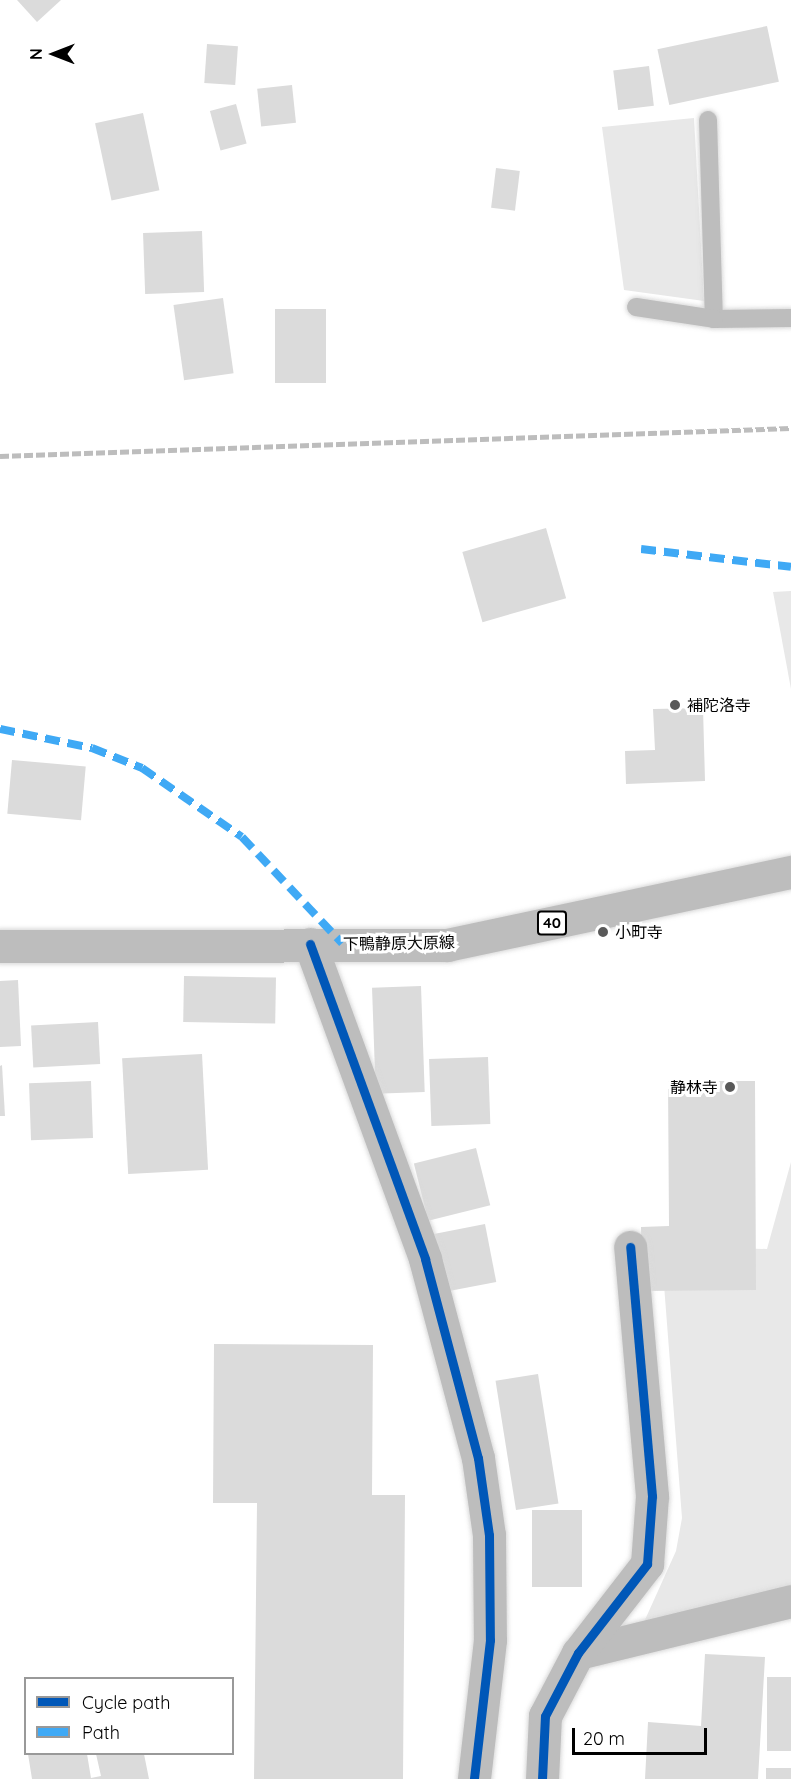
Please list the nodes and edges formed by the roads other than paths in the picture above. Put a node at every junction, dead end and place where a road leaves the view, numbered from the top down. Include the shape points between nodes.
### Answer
1 (708, 120) dead end
2 (636, 307) dead end
3 (791, 318) edge
4 (714, 319) junction
5 (791, 872) edge
6 (310, 944) junction
7 (0, 946) edge
8 (630, 1247) dead end
9 (791, 1602) edge
10 (578, 1653) junction
11 (474, 1779) edge
12 (542, 1779) edge

1 - 4 lane
2 - 4 lane
3 - 4 lane
5 - 6 street, 下鴨静原大原線 / 40 via 447,945
6 - 7 street, 下鴨静原大原線 / 40
6 - 11 street via 425,1259 478,1458 489,1535 490,1640
8 - 10 street via 652,1496 647,1564
9 - 10 street
10 - 12 street via 545,1716

